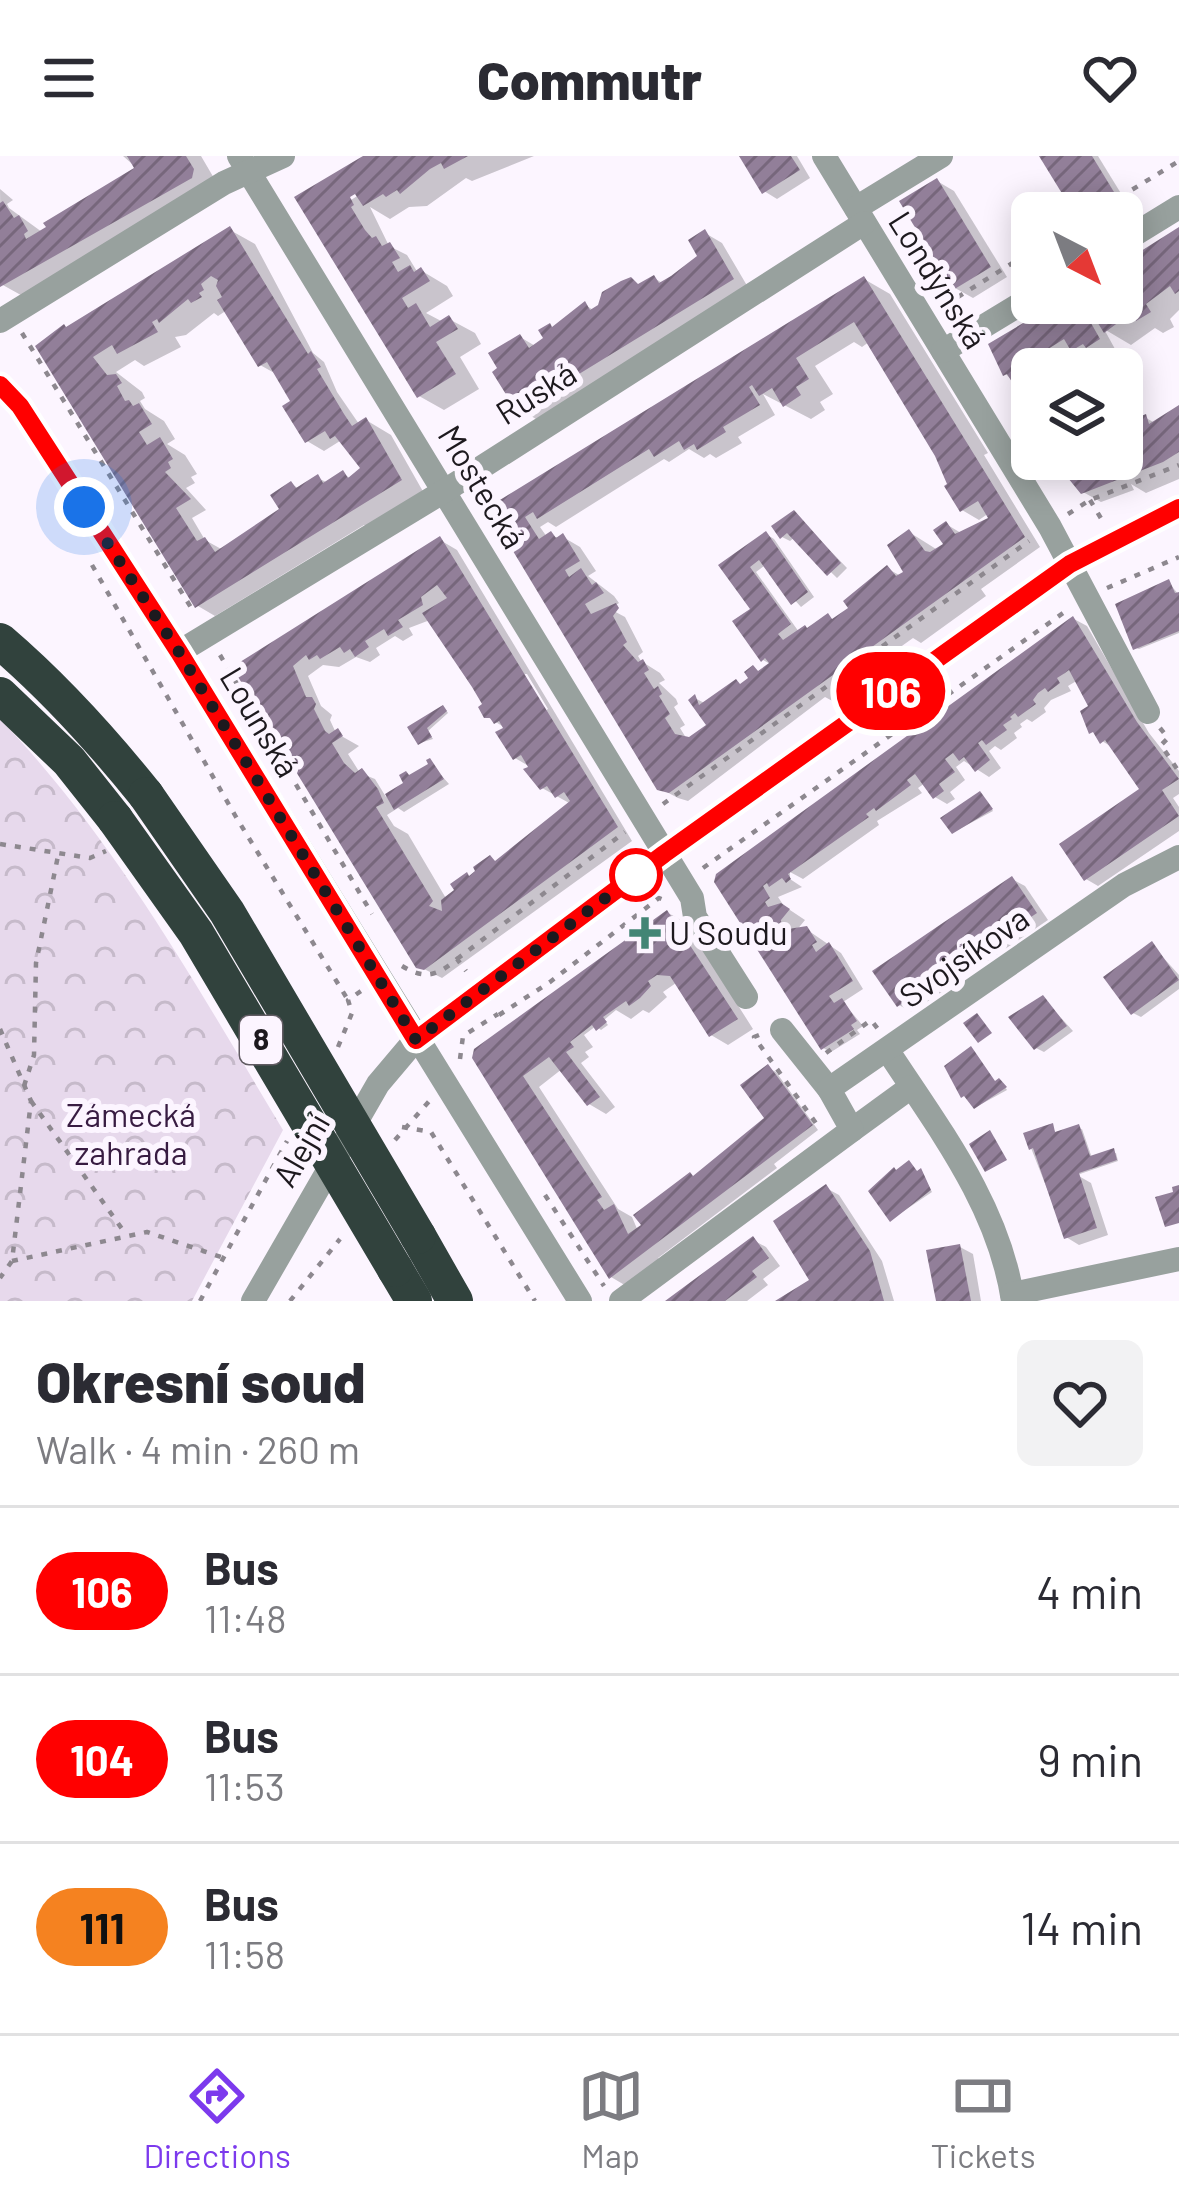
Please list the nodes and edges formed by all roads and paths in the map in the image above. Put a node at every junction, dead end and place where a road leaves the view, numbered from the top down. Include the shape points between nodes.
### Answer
1 (283, 156) edge
2 (824, 156) edge
3 (941, 156) edge
4 (1179, 161) edge
5 (244, 165) edge
6 (1128, 192) edge
7 (1179, 207) edge
8 (860, 216) junction
9 (1143, 229) edge
10 (1011, 264) edge
11 (1011, 310) edge
12 (923, 318) junction
13 (0, 321) edge
14 (944, 351) junction
15 (0, 385) edge
16 (1179, 465) edge
17 (446, 490) junction
18 (1179, 508) edge
19 (1050, 526) junction
20 (87, 556) dead end
21 (1179, 557) edge
22 (1070, 564) junction
23 (1086, 597) junction
24 (0, 641) edge
25 (179, 652) junction
26 (0, 694) edge
27 (1148, 712) joint
28 (1179, 772) edge
29 (643, 819) junction
30 (115, 833) junction
31 (0, 844) edge
32 (664, 854) junction
33 (58, 856) junction
34 (1179, 857) edge
35 (686, 889) junction
36 (457, 959) junction
37 (402, 966) dead end
38 (480, 990) junction
39 (746, 998) dead end
40 (348, 1000) dead end
41 (499, 1015) junction
42 (778, 1027) joint
43 (0, 1029) edge
44 (416, 1040) junction
45 (888, 1043) junction
46 (821, 1057) dead end
47 (24, 1086) junction
48 (447, 1087) junction
49 (911, 1087) junction
50 (829, 1089) junction
51 (31, 1101) junction
52 (818, 1126) dead end
53 (402, 1127) junction
54 (852, 1130) junction
55 (392, 1147) dead end
56 (348, 1225) dead end
57 (127, 1235) junction
58 (1179, 1259) edge
59 (12, 1261) junction
60 (0, 1278) edge
61 (1013, 1298) edge
62 (200, 1301) edge
63 (253, 1301) edge
64 (290, 1301) edge
65 (414, 1301) edge
66 (455, 1301) edge
67 (535, 1301) edge
68 (580, 1301) edge
69 (621, 1301) edge

1 - 5 street
2 - 8 street, Londýnská
3 - 8 street, Ruská
4 - 6 path
5 - 13 street
5 - 17 street, Mostecká
7 - 9 street
8 - 12 street, Londýnská
8 - 17 street, Ruská
10 - 12 path
11 - 14 street
12 - 14 street, Londýnská
14 - 19 street, Londýnská
15 - 25 street, Lounská
16 - 19 path via 1090,500
17 - 25 street, Ruská
17 - 29 street, Mostecká
18 - 22 street, Alejní
19 - 22 street, Londýnská
19 - 29 path
20 - 40 path
21 - 23 path
22 - 23 street, Londýnská
22 - 32 street, Alejní
23 - 27 street, Londýnská
23 - 35 path via 696,873 700,879
24 - 66 highway, 8, bridge via 84,720 146,796 239,932
25 - 44 street, Lounská
26 - 30 highway, 8 via 69,761
27 - 28 path
29 - 32 street, Mostecká
29 - 36 path
30 - 33 path via 89,858
30 - 65 highway, 8, bridge via 196,933
31 - 33 path
32 - 35 street, Mostecká
32 - 38 street, Alejní
33 - 47 path via 36,963 34,1055
34 - 45 street, Svojsíkova via 1124,885
35 - 39 street, Mostecká via 694,916
35 - 41 path via 669,902 658,898
36 - 37 path via 427,976
36 - 38 path
38 - 41 path
38 - 44 street, Alejní
41 - 48 path via 464,1036 458,1054 466,1073
42 - 50 street
42 - 52 path via 754,1037
43 - 47 path
44 - 48 street
44 - 63 street, Alejní via 378,1084
45 - 46 path via 871,1020
45 - 49 street
45 - 50 street, Svojsíkova
47 - 51 path
48 - 53 path
48 - 68 street
49 - 54 street
49 - 61 street via 969,1177
50 - 54 street
51 - 57 path
51 - 59 path
53 - 55 path
53 - 67 path via 431,1132
54 - 69 street
56 - 64 path
57 - 59 path
57 - 62 path via 147,1232 223,1258
58 - 61 street
59 - 60 path

